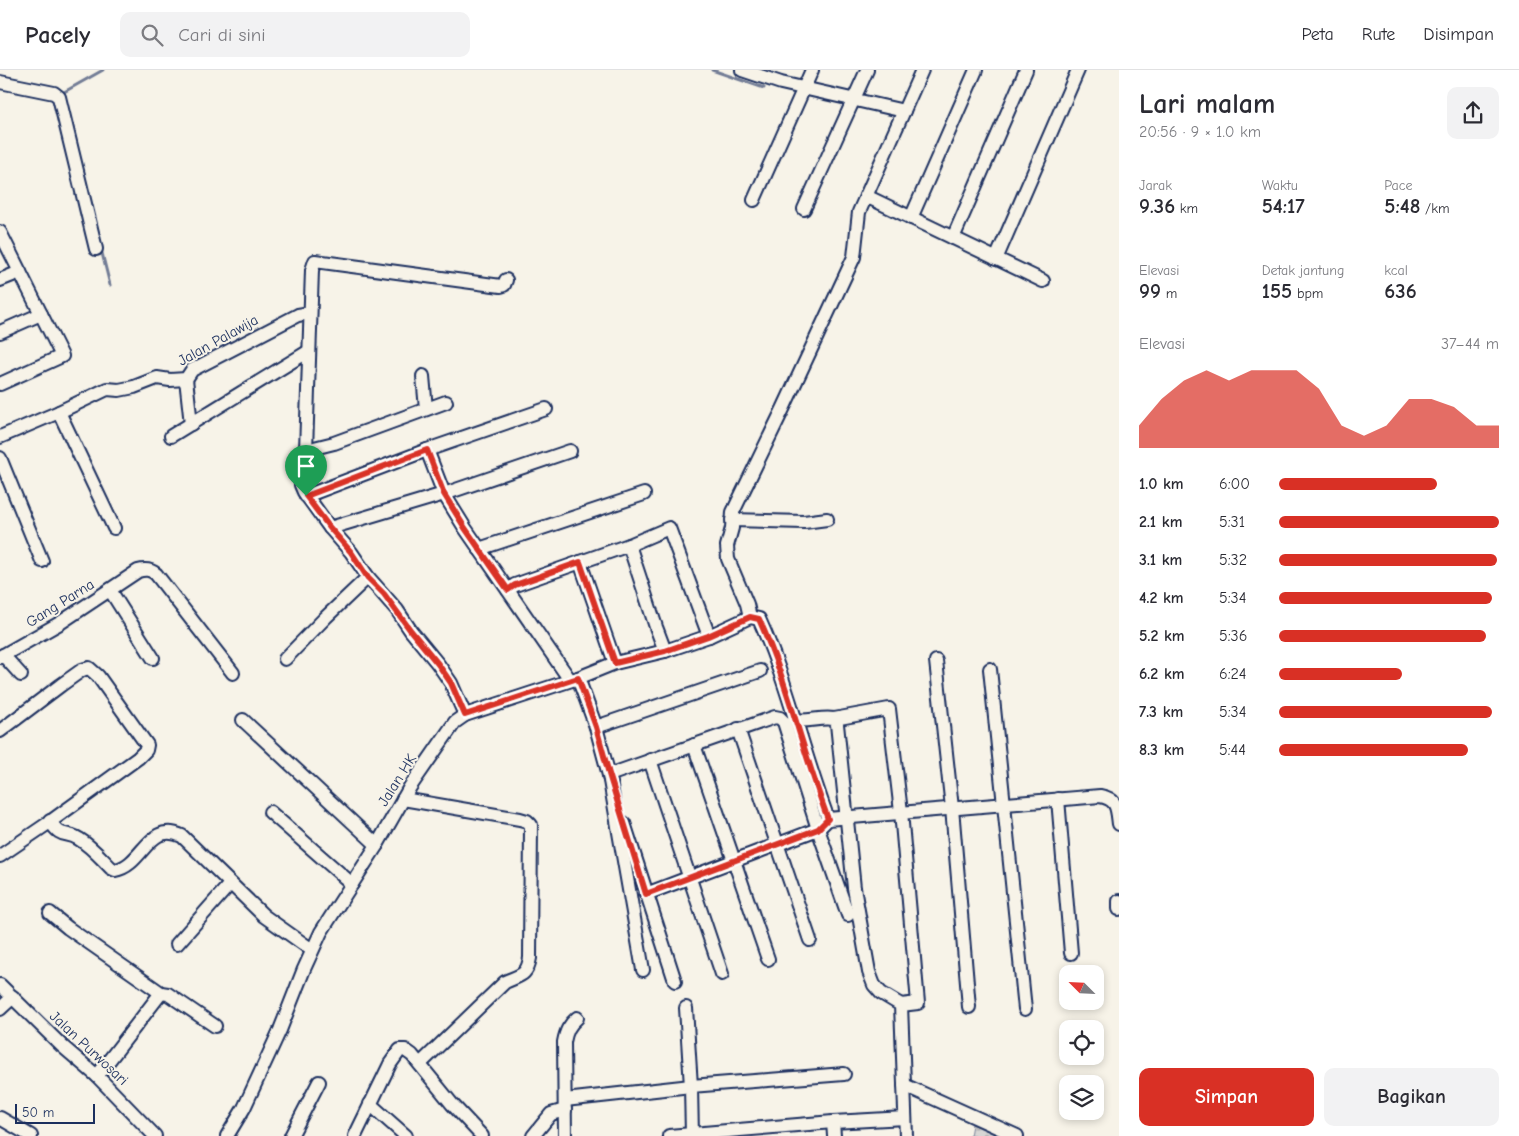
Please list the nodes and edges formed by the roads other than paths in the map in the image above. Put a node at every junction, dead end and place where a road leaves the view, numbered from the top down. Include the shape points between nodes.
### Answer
1 (742, 70) edge
2 (812, 70) edge
3 (867, 70) edge
4 (922, 70) edge
5 (976, 70) edge
6 (1026, 70) edge
7 (1078, 70) edge
8 (0, 82) edge
9 (804, 89) junction
10 (853, 100) junction
11 (904, 111) junction
12 (866, 196) junction
13 (754, 200) dead end
14 (804, 209) dead end
15 (912, 218) junction
16 (0, 232) edge
17 (953, 238) junction
18 (96, 249) dead end
19 (996, 259) junction
20 (20, 272) junction
21 (0, 280) edge
22 (506, 280) dead end
23 (1043, 281) dead end
24 (310, 313) junction
25 (41, 314) junction
26 (0, 332) edge
27 (309, 351) junction
28 (423, 376) dead end
29 (186, 378) junction
30 (0, 384) edge
31 (446, 402) dead end
32 (426, 409) junction
33 (546, 409) dead end
34 (59, 412) junction
35 (191, 424) junction
36 (171, 436) dead end
37 (0, 437) edge
38 (306, 450) junction
39 (427, 450) junction
40 (570, 451) dead end
41 (0, 458) edge
42 (444, 494) junction
43 (644, 494) dead end
44 (306, 496) junction
45 (827, 519) dead end
46 (732, 520) junction
47 (114, 528) dead end
48 (330, 528) junction
49 (629, 545) junction
50 (479, 549) junction
51 (42, 561) dead end
52 (580, 562) junction
53 (368, 578) junction
54 (110, 590) junction
55 (508, 590) junction
56 (750, 617) junction
57 (708, 636) junction
58 (665, 651) junction
59 (2, 656) edge
60 (153, 658) dead end
61 (284, 659) dead end
62 (936, 661) dead end
63 (615, 663) junction
64 (990, 669) dead end
65 (760, 671) dead end
66 (233, 673) dead end
67 (21, 675) dead end
68 (574, 679) junction
69 (465, 715) junction
70 (834, 719) junction
71 (243, 720) dead end
72 (795, 720) junction
73 (596, 727) junction
74 (738, 729) junction
75 (0, 731) edge
76 (694, 745) junction
77 (650, 760) junction
78 (609, 774) junction
79 (403, 799) junction
80 (1058, 800) junction
81 (1004, 804) junction
82 (952, 808) junction
83 (270, 812) dead end
84 (900, 812) junction
85 (847, 816) junction
86 (828, 819) junction
87 (50, 821) junction
88 (1119, 824) edge
89 (818, 829) junction
90 (377, 845) junction
91 (777, 846) junction
92 (0, 856) edge
93 (734, 861) junction
94 (690, 877) junction
95 (230, 884) junction
96 (352, 884) junction
97 (646, 894) junction
98 (1119, 901) edge
99 (1119, 909) edge
100 (50, 913) dead end
101 (848, 915) dead end
102 (810, 940) dead end
103 (177, 944) dead end
104 (312, 950) junction
105 (1071, 953) dead end
106 (768, 959) dead end
107 (642, 970) dead end
108 (722, 974) dead end
109 (675, 981) dead end
110 (0, 985) edge
111 (161, 993) junction
112 (13, 997) junction
113 (901, 1004) junction
114 (969, 1007) dead end
115 (686, 1008) dead end
116 (0, 1009) edge
117 (1025, 1009) dead end
118 (578, 1018) dead end
119 (215, 1026) dead end
120 (420, 1064) junction
121 (844, 1074) dead end
122 (97, 1076) junction
123 (319, 1082) dead end
124 (691, 1086) junction
125 (904, 1086) junction
126 (370, 1104) junction
127 (565, 1105) junction
128 (0, 1118) edge
129 (905, 1118) junction
130 (833, 1122) junction
131 (692, 1135) edge
132 (31, 1136) edge
133 (155, 1136) edge
134 (227, 1136) edge
135 (291, 1136) edge
136 (355, 1136) edge
137 (406, 1136) edge
138 (482, 1136) edge
139 (533, 1136) edge
140 (565, 1136) edge
141 (669, 1136) edge
142 (834, 1136) edge
143 (906, 1136) edge
144 (1017, 1136) edge

1 - 9 street
2 - 9 street
3 - 10 street
4 - 11 street
5 - 15 street
6 - 17 street
7 - 19 street
8 - 18 street via 54,93 59,97
9 - 10 street
9 - 13 street
10 - 11 street
10 - 14 street
11 - 12 street
12 - 15 street
12 - 46 street via 859,212 854,257
15 - 17 street
16 - 20 street
17 - 19 street
19 - 23 street
20 - 21 street
20 - 25 street
22 - 24 street via 501,286 315,261
24 - 27 street
24 - 29 street, Jalan Palawija via 298,315 205,363 192,370
25 - 26 street
25 - 30 street via 62,356
27 - 35 street
27 - 38 street
28 - 32 street
29 - 34 street, Jalan Palawija via 157,378 134,387 107,389
29 - 35 street
31 - 32 street
32 - 38 street
33 - 39 street
34 - 37 street, Jalan Palawija
34 - 47 street
35 - 36 street
38 - 44 street via 301,485
39 - 42 street
39 - 44 street
40 - 42 street
41 - 51 street
42 - 48 street
42 - 50 street
43 - 50 street
44 - 48 street
45 - 46 street via 804,522
46 - 56 street via 728,559
48 - 53 street
49 - 52 street
49 - 57 street via 669,528
49 - 58 street
50 - 55 street
52 - 55 street
52 - 63 street
53 - 61 street
53 - 69 street via 438,664 451,683
54 - 59 street, Gang Parna
54 - 60 street
54 - 66 street, Gang Parna via 138,571 152,571
55 - 68 street
56 - 57 street, Jalan HK
56 - 72 street via 759,619 767,637
57 - 58 street, Jalan HK
58 - 63 street, Jalan HK
59 - 67 street
62 - 82 street
63 - 68 street, Jalan HK
64 - 81 street
65 - 73 street
68 - 69 street, Jalan HK
68 - 73 street
69 - 79 street, Jalan HK via 455,722
70 - 72 street
70 - 84 street via 889,709
70 - 85 street
71 - 90 street
72 - 86 street
73 - 78 street
74 - 76 street
74 - 89 street via 775,717 784,722
74 - 91 street
75 - 87 street via 89,668 147,745 138,758
76 - 77 street
76 - 93 street
77 - 78 street
77 - 94 street
78 - 97 street
78 - 107 street
79 - 90 street, Jalan HK
79 - 120 street via 520,818 531,825 530,958 527,970 505,982
80 - 81 street
80 - 88 street via 1108,798 1114,801
80 - 105 street
81 - 82 street
81 - 117 street
82 - 84 street
82 - 114 street
83 - 96 street
84 - 85 street
84 - 113 street via 918,1003
85 - 86 street
85 - 113 street via 854,888 869,972 881,993
86 - 89 street
87 - 92 street
87 - 95 street via 56,831 78,838 115,870 126,866 158,835 174,832 195,848
89 - 91 street
89 - 101 street
90 - 96 street, Jalan HK
91 - 93 street
91 - 102 street
93 - 94 street
93 - 106 street
94 - 97 street
94 - 108 street
95 - 103 street
95 - 104 street via 264,916
96 - 104 street, Jalan HK
97 - 109 street
98 - 99 street
100 - 111 street
104 - 134 street, Jalan HK via 280,1030 244,1108
110 - 112 street, Jalan Purwosari
111 - 119 street via 168,994
111 - 122 street
112 - 116 street
112 - 122 street, Jalan Purwosari
113 - 125 street
115 - 124 street
118 - 127 street via 566,1031 564,1042
120 - 126 street via 412,1055 400,1050
120 - 138 street
121 - 124 street
122 - 133 street, Jalan Purwosari
123 - 135 street
124 - 127 street
124 - 131 street
125 - 129 street
125 - 144 street
126 - 136 street
126 - 137 street
127 - 139 street via 551,1114
127 - 140 street
128 - 132 street
129 - 130 street
129 - 143 street
130 - 131 street
130 - 142 street
131 - 141 street

